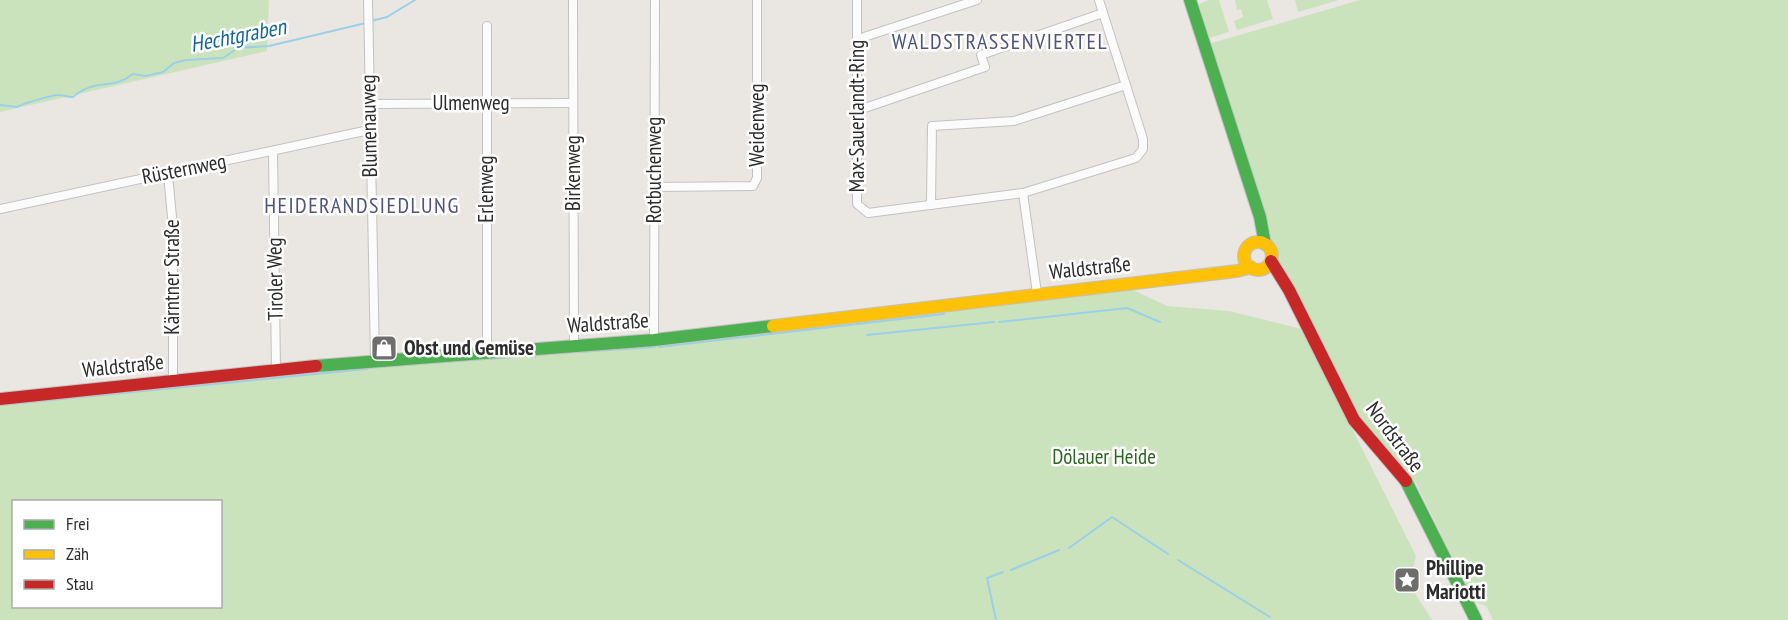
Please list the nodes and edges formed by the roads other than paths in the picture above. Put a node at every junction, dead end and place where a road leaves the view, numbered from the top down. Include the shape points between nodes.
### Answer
1 (368, 0) edge
2 (573, 0) edge
3 (655, 0) edge
4 (757, 0) edge
5 (857, 0) edge
6 (976, 0) edge
7 (1098, 0) edge
8 (1190, 0) edge
9 (1103, 13) junction
10 (487, 26) dead end
11 (858, 39) junction
12 (1126, 85) junction
13 (486, 103) junction
14 (573, 103) junction
15 (369, 104) junction
16 (859, 110) junction
17 (369, 130) junction
18 (273, 151) junction
19 (168, 174) junction
20 (654, 187) junction
21 (1023, 193) junction
22 (931, 205) junction
23 (0, 209) edge
24 (1260, 243) junction
25 (1258, 264) junction
26 (1037, 293) junction
27 (654, 340) junction
28 (574, 345) junction
29 (487, 352) junction
30 (375, 360) junction
31 (276, 370) junction
32 (172, 381) junction
33 (0, 399) edge
34 (1476, 620) edge

1 - 15 street, Blumenauweg
2 - 14 street, Birkenweg
3 - 20 street, Rotbuchenweg
4 - 20 street, Weidenweg via 757,178 753,186
5 - 11 street, Max-Sauerlandt-Ring
6 - 11 street
7 - 9 street, Max-Sauerlandt-Ring
8 - 24 main road, Nordstraße via 1260,217
9 - 12 street, Max-Sauerlandt-Ring
9 - 16 street via 981,55 985,68
10 - 13 street, Erlenweg
11 - 16 street, Max-Sauerlandt-Ring
12 - 21 street, Max-Sauerlandt-Ring via 1143,139 1143,149 1136,158
12 - 22 street via 1014,121 932,126
13 - 14 street, Ulmenweg
13 - 15 street, Ulmenweg
13 - 29 street, Erlenweg
14 - 28 street, Birkenweg
15 - 17 street, Blumenauweg
16 - 22 street, Max-Sauerlandt-Ring via 857,204 861,210 868,213
17 - 18 street, Rüsternweg
17 - 30 street, Blumenauweg
18 - 19 street, Rüsternweg
18 - 31 street, Tiroler Weg
19 - 23 street, Rüsternweg
19 - 32 street, Kärntner Straße via 173,228
20 - 27 street, Rotbuchenweg
21 - 22 street, Max-Sauerlandt-Ring
21 - 26 street
24 - 25 main road, Nordstraße via 1271,251
24 - 25 main road, Nordstraße via 1245,250
25 - 26 main road, Waldstraße via 1217,273
25 - 34 main road, Nordstraße via 1281,278 1356,423 1408,484
26 - 27 main road, Waldstraße
27 - 28 main road, Waldstraße
28 - 29 main road, Waldstraße
29 - 30 main road, Waldstraße
30 - 31 main road, Waldstraße
31 - 32 main road, Waldstraße
32 - 33 main road, Waldstraße

